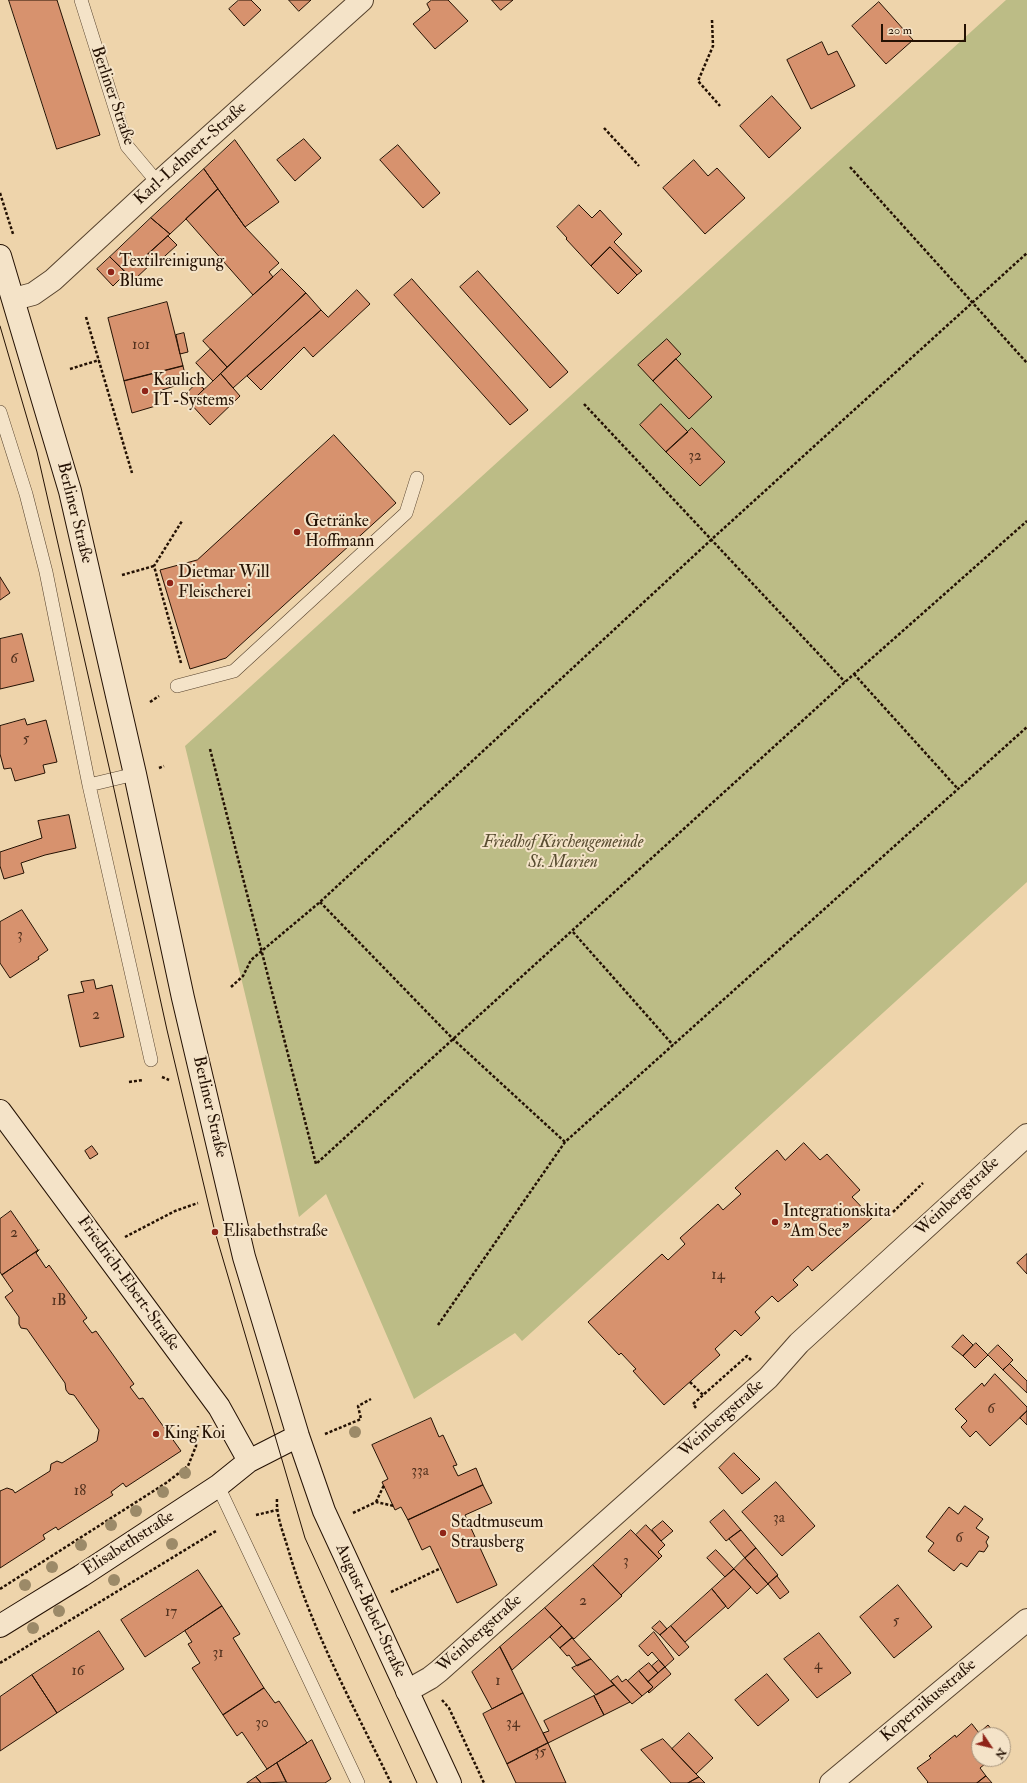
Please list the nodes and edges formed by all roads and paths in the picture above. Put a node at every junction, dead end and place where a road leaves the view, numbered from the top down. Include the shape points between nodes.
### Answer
1 (81, 0) edge
2 (362, 0) edge
3 (712, 20) dead end
4 (720, 106) dead end
5 (604, 128) dead end
6 (639, 166) dead end
7 (850, 168) dead end
8 (158, 183) junction
9 (1027, 253) edge
10 (0, 256) edge
11 (14, 299) junction
12 (972, 304) junction
13 (86, 317) dead end
14 (99, 360) junction
15 (1027, 364) edge
16 (70, 369) dead end
17 (584, 404) dead end
18 (0, 412) edge
19 (132, 473) dead end
20 (417, 478) dead end
21 (182, 521) dead end
22 (1027, 521) edge
23 (712, 539) junction
24 (154, 566) junction
25 (122, 575) dead end
26 (854, 674) junction
27 (845, 682) junction
28 (182, 684) joint
29 (1027, 727) edge
30 (210, 750) dead end
31 (135, 774) junction
32 (89, 785) junction
33 (958, 789) junction
34 (320, 902) junction
35 (573, 932) junction
36 (261, 953) junction
37 (230, 987) dead end
38 (454, 1040) junction
39 (673, 1045) junction
40 (151, 1060) dead end
41 (143, 1080) dead end
42 (129, 1082) dead end
43 (0, 1111) edge
44 (1027, 1135) edge
45 (565, 1142) junction
46 (923, 1183) dead end
47 (198, 1203) dead end
48 (893, 1212) dead end
49 (104, 1251) junction
50 (438, 1325) dead end
51 (690, 1382) dead end
52 (371, 1399) dead end
53 (693, 1404) dead end
54 (198, 1426) dead end
55 (298, 1436) junction
56 (321, 1436) dead end
57 (249, 1461) junction
58 (384, 1485) dead end
59 (218, 1486) junction
60 (277, 1498) dead end
61 (376, 1502) junction
62 (394, 1506) dead end
63 (277, 1510) junction
64 (353, 1513) dead end
65 (234, 1520) junction
66 (441, 1568) dead end
67 (0, 1589) edge
68 (391, 1592) dead end
69 (1027, 1620) edge
70 (0, 1626) edge
71 (0, 1663) edge
72 (407, 1691) junction
73 (358, 1783) edge
74 (391, 1783) edge
75 (450, 1783) edge
76 (831, 1783) edge

1 - 8 lane, Berliner Straße via 127,146
2 - 8 street, Karl-Lehnert-Straße
3 - 4 path via 713,46 698,81
5 - 6 path
7 - 12 path
8 - 11 street, Karl-Lehnert-Straße via 53,280 33,294
9 - 12 path
10 - 11 street, Berliner Straße
11 - 31 street, Berliner Straße via 70,491
12 - 15 path
12 - 23 path
13 - 14 path
14 - 16 path
14 - 19 path
17 - 23 path
18 - 32 lane via 26,494 46,572
20 - 28 lane via 406,513 234,671
21 - 24 path
22 - 26 path
23 - 27 path
23 - 34 path
24 - 25 path
24 - 28 path
26 - 27 path
26 - 33 path
27 - 35 path
29 - 33 path
30 - 36 path
31 - 32 lane
31 - 55 street, Berliner Straße via 183,998 244,1256
32 - 40 lane
33 - 39 path
34 - 36 path
34 - 38 path
35 - 38 path
35 - 39 path
36 - 37 path via 251,960 242,976
36 - 38 path via 316,1164
38 - 45 path
39 - 45 path
41 - 42 path
43 - 49 street, Friedrich-Ebert-Straße
44 - 72 street, Weinbergstraße via 799,1343 768,1378 439,1671
45 - 50 path
46 - 48 path
47 - 49 path via 125,1237
49 - 57 street, Friedrich-Ebert-Straße via 219,1407
51 - 53 path via 703,1395
52 - 56 path via 358,1406 361,1419
54 - 67 path via 196,1446 188,1466 160,1487
55 - 57 street, Elisabethstraße
55 - 72 street, August-Bebel-Straße via 324,1511
57 - 59 street, Elisabethstraße
58 - 61 path
59 - 65 lane
59 - 70 street, Elisabethstraße
60 - 63 path
61 - 62 path
61 - 64 path
63 - 65 path
63 - 74 path via 295,1573 331,1662
65 - 71 path
65 - 73 lane
66 - 68 path
69 - 76 street, Kopernikusstraße
72 - 75 street, August-Bebel-Straße

